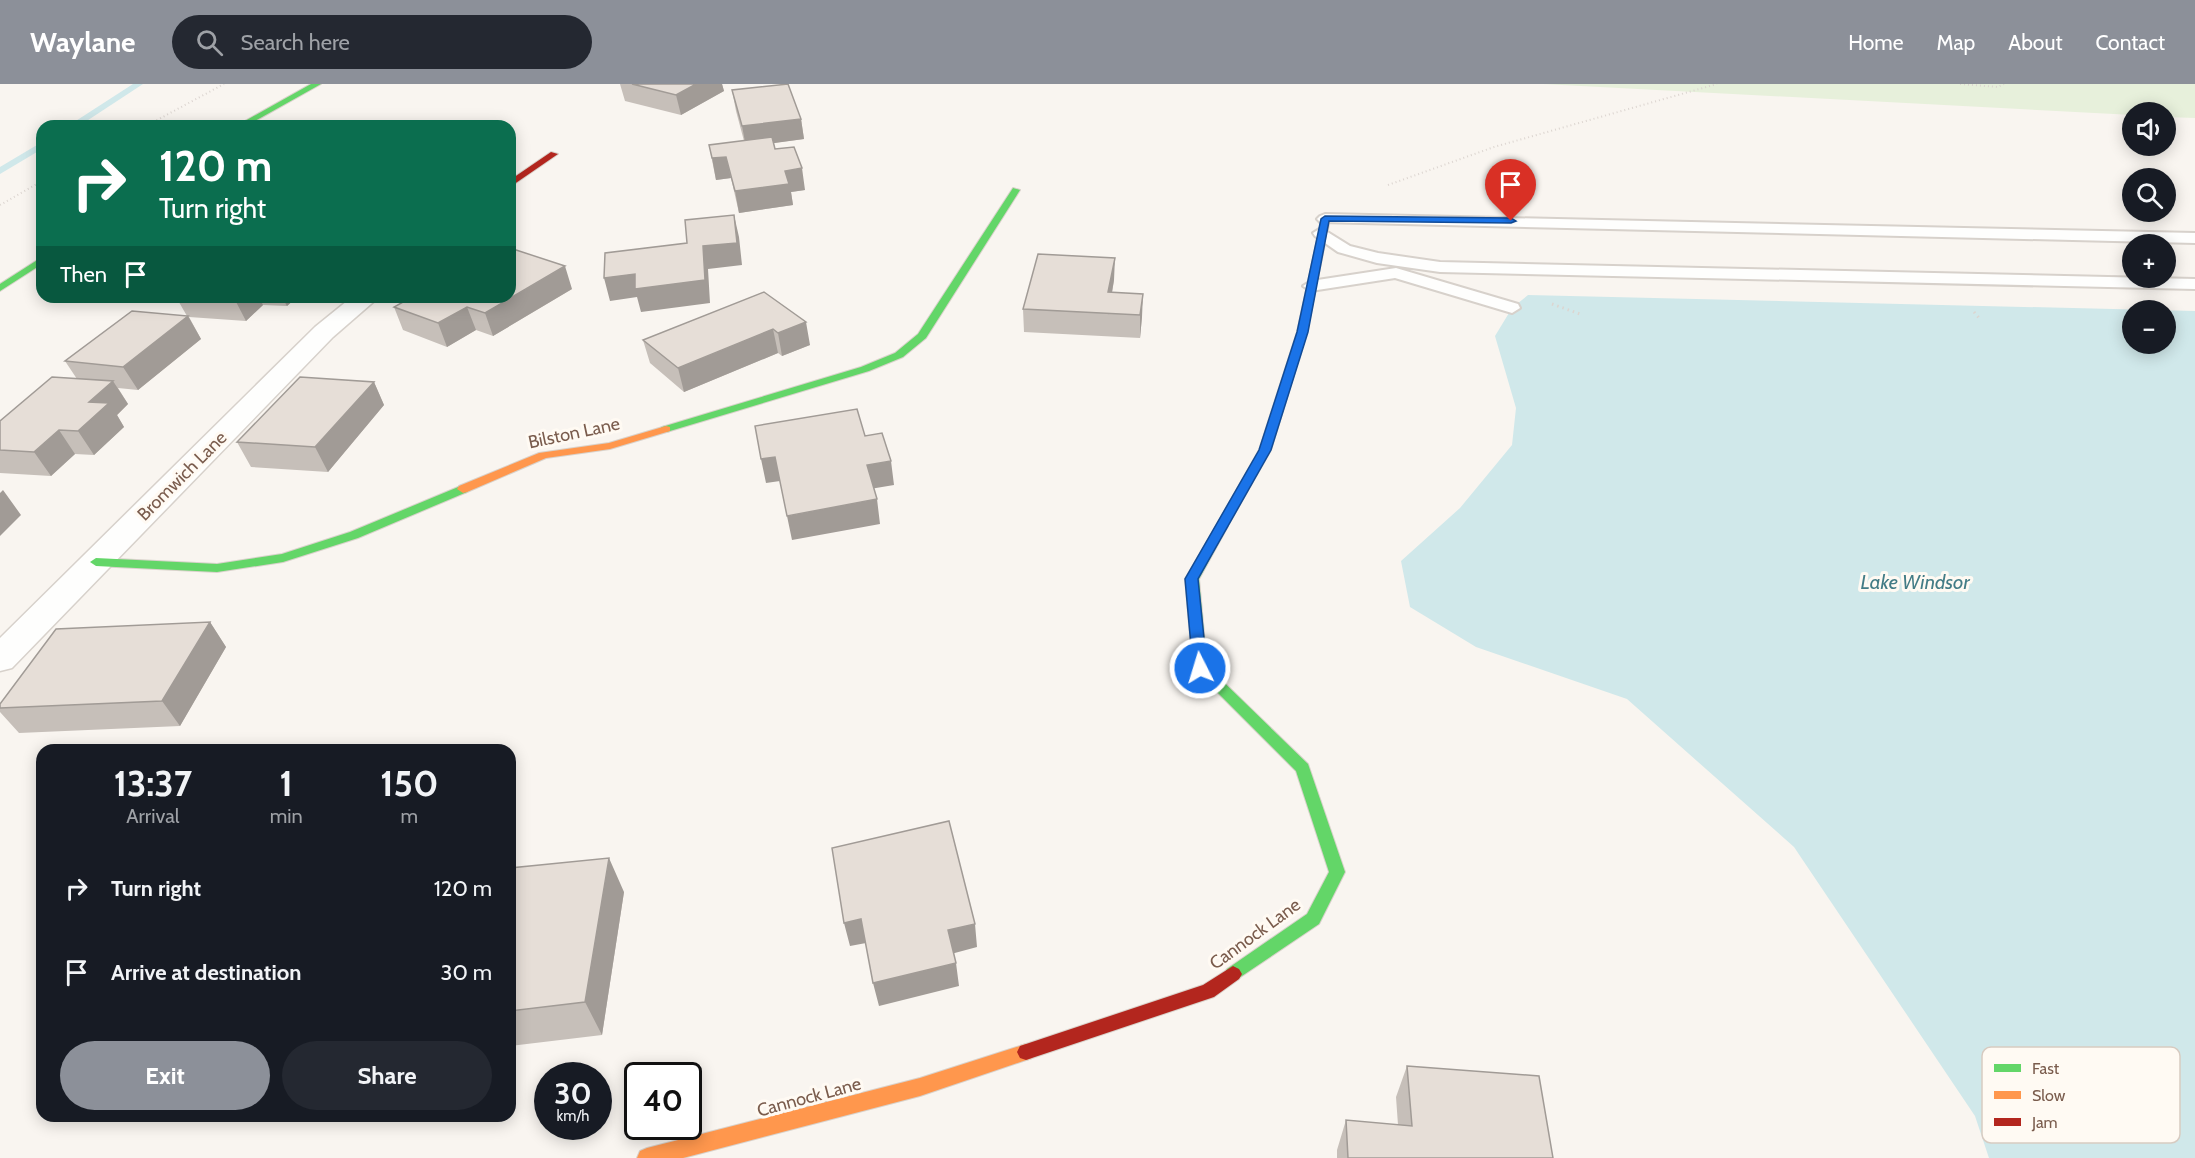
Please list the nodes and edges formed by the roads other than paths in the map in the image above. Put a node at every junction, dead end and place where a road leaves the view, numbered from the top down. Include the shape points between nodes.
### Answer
1 (317, 84) edge
2 (251, 120) edge
3 (554, 154) dead end
4 (516, 180) edge
5 (1016, 190) dead end
6 (1323, 226) junction
7 (2195, 238) edge
8 (36, 264) edge
9 (2195, 284) edge
10 (1311, 285) junction
11 (0, 288) edge
12 (360, 303) edge
13 (1512, 308) dead end
14 (96, 562) junction
15 (0, 659) edge
16 (647, 1158) edge

1 - 2 street
3 - 4 street
5 - 14 street, Bilston Lane via 922,336 899,355 865,369 610,446 543,455 354,535 283,558 217,568
6 - 7 lane via 1410,218
6 - 9 lane via 1344,249 1440,267
6 - 10 street, Cannock Lane
8 - 11 street
10 - 13 lane via 1396,273
10 - 16 street, Cannock Lane via 1302,332 1265,450 1192,579 1200,668 1303,768 1337,872 1313,919 1208,991 921,1087
12 - 14 street, Bromwich Lane via 324,332
14 - 15 street, Bromwich Lane

